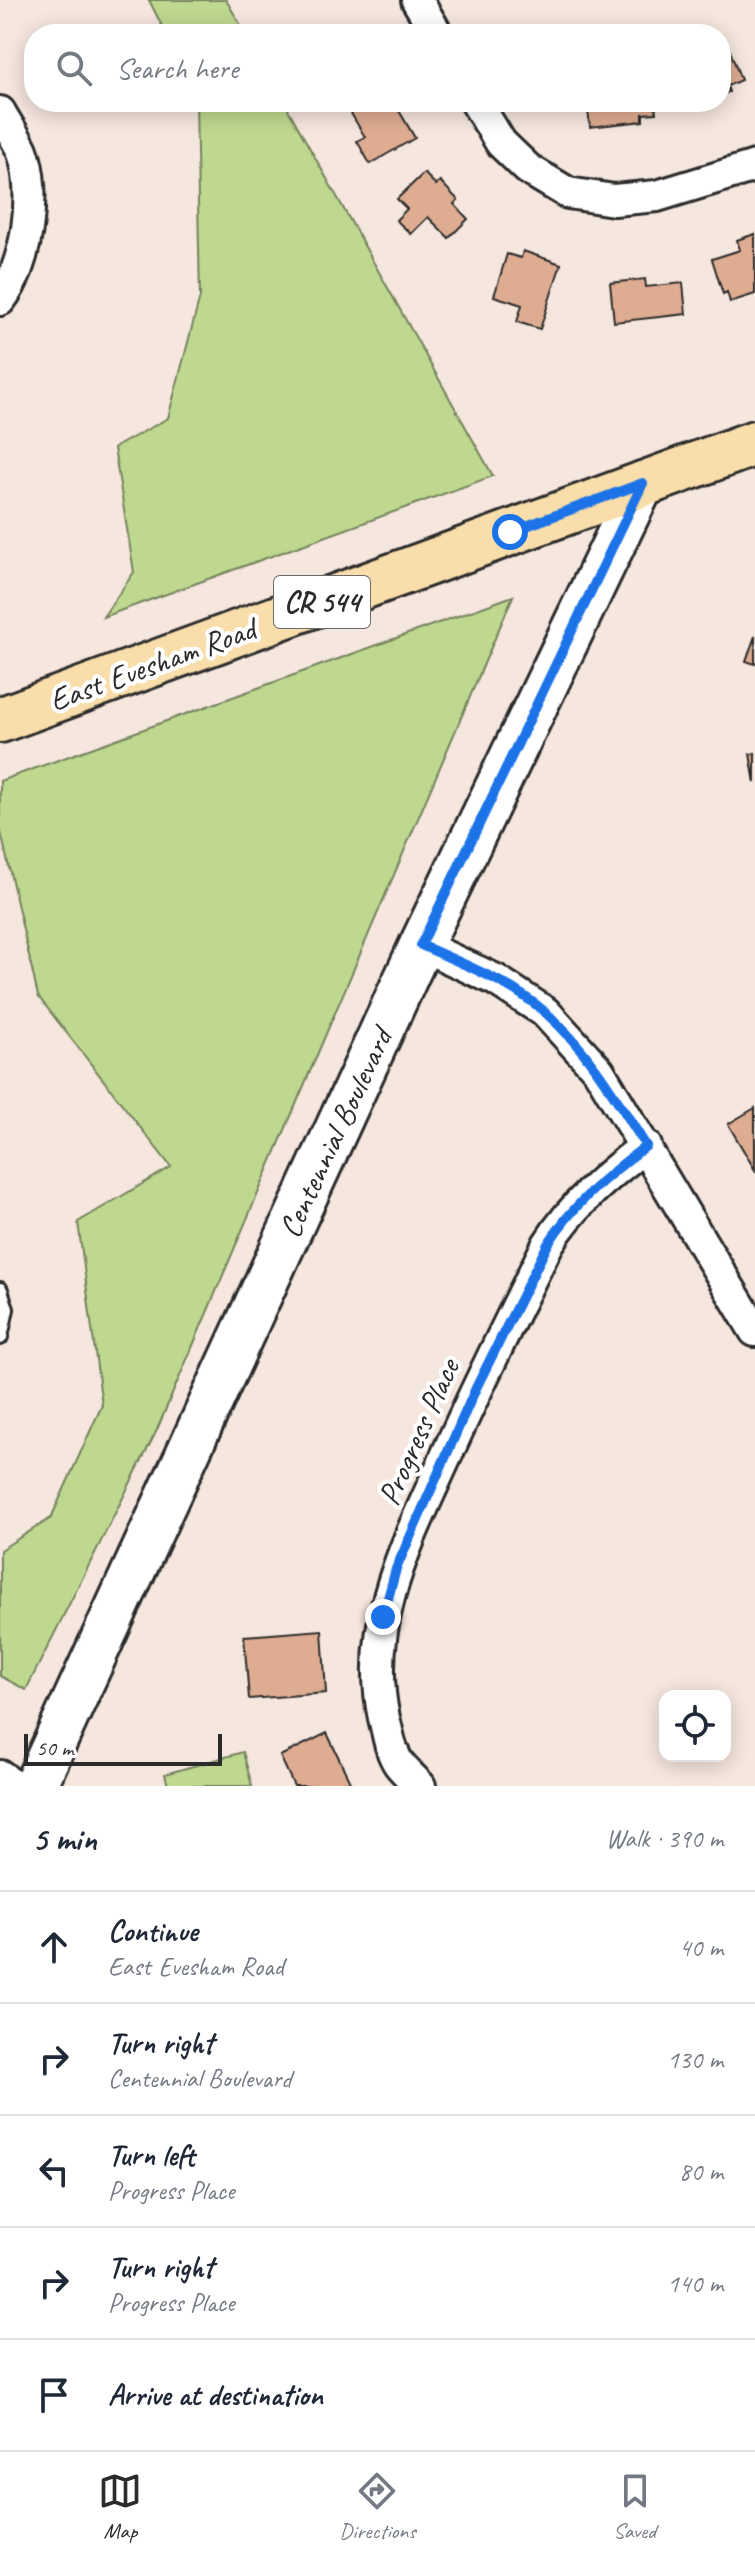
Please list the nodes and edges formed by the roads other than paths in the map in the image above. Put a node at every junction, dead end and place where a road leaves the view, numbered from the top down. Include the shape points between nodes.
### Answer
1 (417, 0) edge
2 (431, 24) edge
3 (0, 112) edge
4 (482, 112) edge
5 (755, 166) edge
6 (0, 300) edge
7 (755, 443) edge
8 (643, 483) junction
9 (0, 720) edge
10 (421, 945) junction
11 (646, 1146) junction
12 (0, 1290) edge
13 (755, 1331) edge
14 (0, 1337) edge
15 (0, 1779) edge
16 (8, 1786) edge
17 (35, 1786) edge
18 (420, 1786) edge

1 - 2 street
3 - 6 street via 23,152 28,182 23,259
4 - 5 street via 501,143 528,169 568,193 614,200 657,196
7 - 8 main road, East Evesham Road / CR 544
8 - 9 main road, East Evesham Road / CR 544
8 - 10 main road, Centennial Boulevard
10 - 11 street via 496,980 545,1012 599,1071
10 - 17 main road, Centennial Boulevard
11 - 13 street
11 - 18 street, Progress Place via 612,1171 548,1244 476,1388 396,1569 383,1617 378,1667 382,1708 399,1764
12 - 14 lane via 6,1309
15 - 16 street

